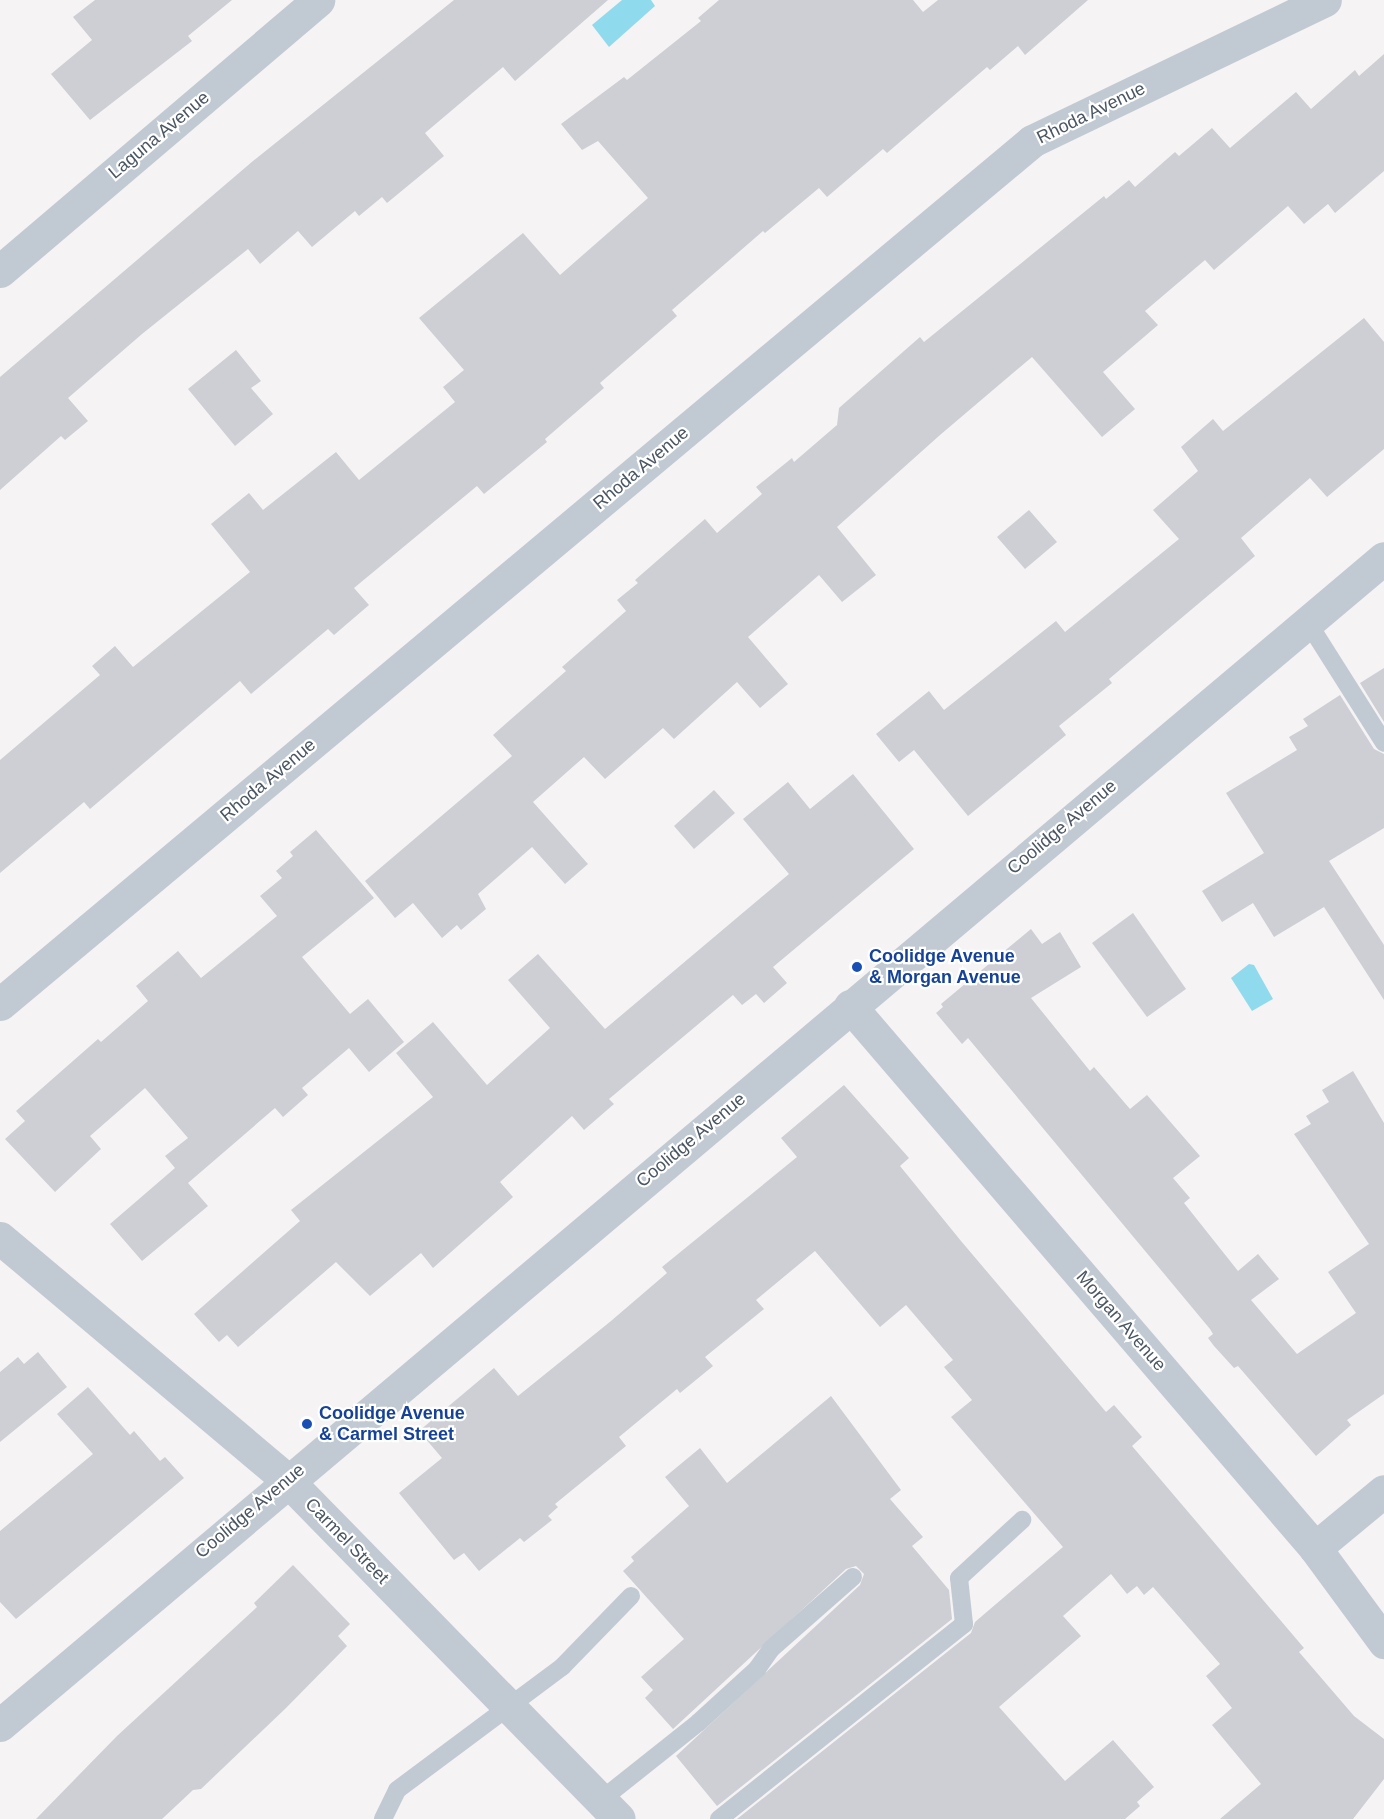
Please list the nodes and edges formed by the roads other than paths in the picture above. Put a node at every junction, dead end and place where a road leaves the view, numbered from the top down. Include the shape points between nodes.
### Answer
1 (318, 0) edge
2 (1325, 0) edge
3 (0, 271) edge
4 (1384, 558) edge
5 (1306, 621) junction
6 (1384, 743) edge
7 (0, 1004) edge
8 (850, 1006) junction
9 (0, 1238) edge
10 (287, 1480) junction
11 (1384, 1491) edge
12 (1022, 1520) dead end
13 (1316, 1548) junction
14 (853, 1577) dead end
15 (631, 1596) dead end
16 (1384, 1642) edge
17 (510, 1709) junction
18 (0, 1725) edge
19 (610, 1810) edge
20 (383, 1819) edge
21 (719, 1819) edge

1 - 3 street, Laguna Avenue
2 - 7 street, Rhoda Avenue via 1032,141
4 - 5 street, Coolidge Avenue
5 - 6 lane
5 - 8 street, Coolidge Avenue
8 - 10 street, Coolidge Avenue
8 - 13 street, Morgan Avenue
9 - 10 street, Carmel Street
10 - 17 street, Carmel Street
10 - 18 street, Coolidge Avenue
11 - 13 street
12 - 21 lane via 959,1578 964,1624
13 - 16 street, Morgan Avenue
14 - 19 lane via 771,1649 757,1669
15 - 17 lane via 562,1667
17 - 19 street, Carmel Street
17 - 20 lane via 397,1791

